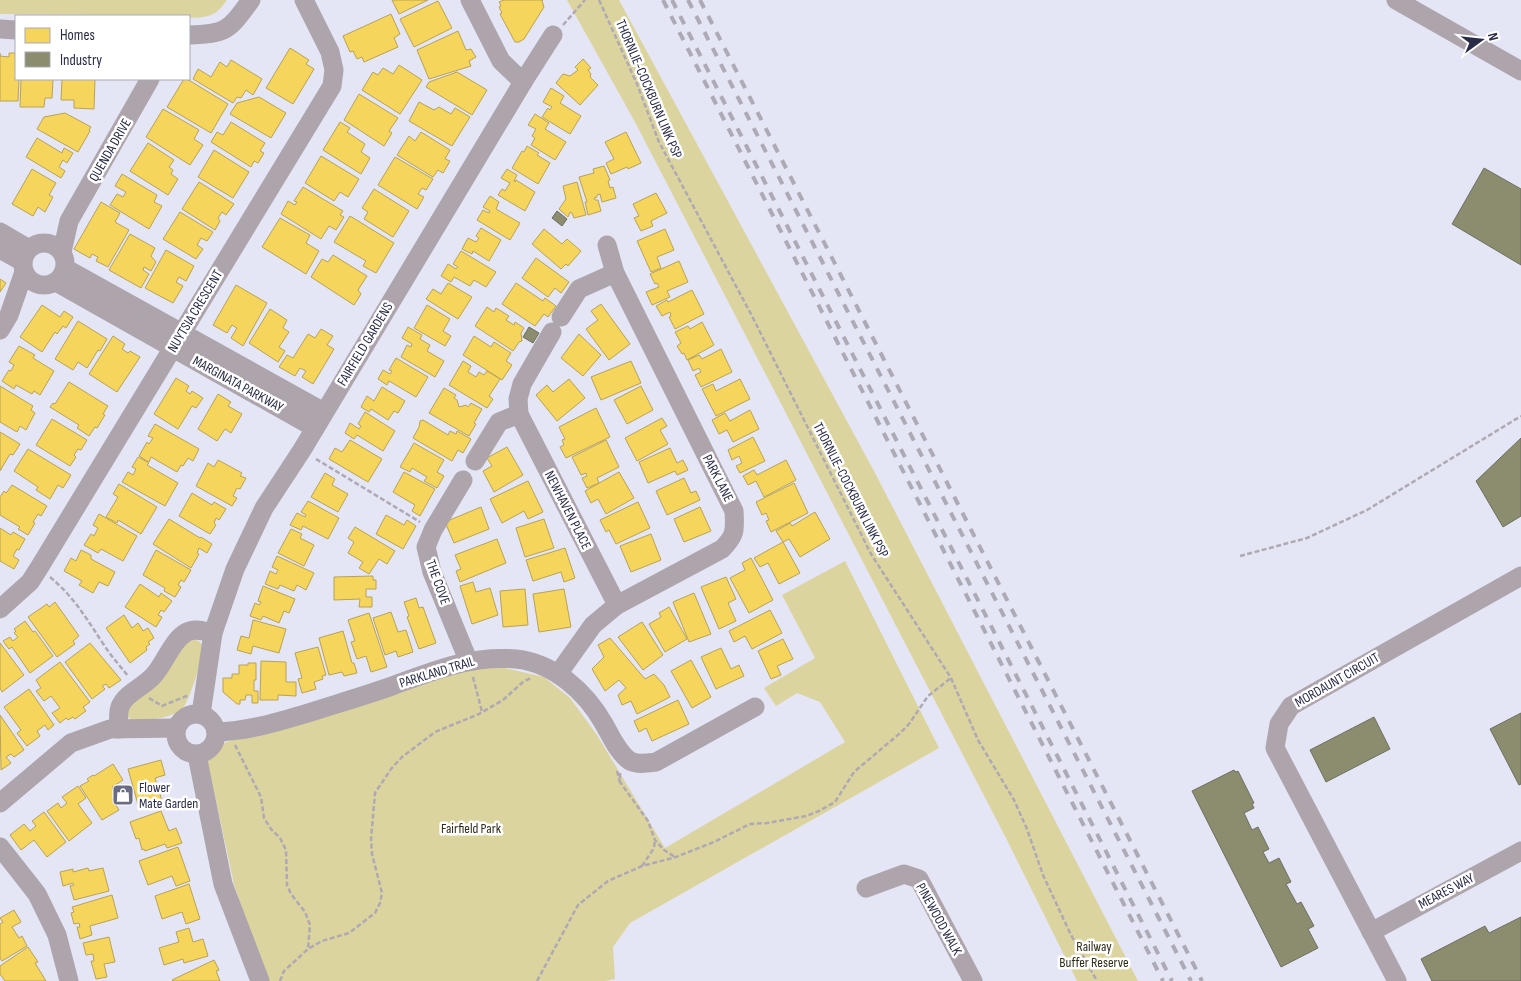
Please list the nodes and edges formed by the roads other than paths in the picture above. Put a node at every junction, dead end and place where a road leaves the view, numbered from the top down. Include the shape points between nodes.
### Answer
1 (251, 0) edge
2 (304, 0) edge
3 (470, 0) edge
4 (1396, 0) edge
5 (0, 30) edge
6 (15, 30) edge
7 (190, 35) edge
8 (553, 35) road end
9 (1521, 71) edge
10 (149, 80) edge
11 (523, 82) junction
12 (69, 221) junction
13 (0, 232) edge
14 (607, 245) dead end
15 (0, 249) edge
16 (30, 256) junction
17 (56, 272) junction
18 (615, 273) junction
19 (5, 322) edge
20 (177, 340) junction
21 (519, 414) junction
22 (320, 420) junction
23 (475, 461) dead end
24 (463, 480) dead end
25 (1521, 576) edge
26 (617, 605) junction
27 (0, 609) edge
28 (213, 633) junction
29 (468, 660) junction
30 (558, 674) junction
31 (202, 707) junction
32 (755, 707) dead end
33 (176, 728) junction
34 (119, 729) junction
35 (224, 732) junction
36 (197, 755) junction
37 (0, 803) edge
38 (0, 847) edge
39 (1521, 851) edge
40 (866, 888) dead end
41 (1371, 932) junction
42 (69, 981) edge
43 (260, 981) edge
44 (973, 981) edge
45 (1396, 981) edge

1 - 7 street via 224,31
2 - 20 street, NUYTSIA CRESCENT via 330,52 334,70 332,86
3 - 11 street via 501,61
4 - 9 street
5 - 6 street
8 - 11 street, FAIRFIELD GARDENS
10 - 12 street, QUENDA DRIVE
11 - 22 street, FAIRFIELD GARDENS
12 - 16 street, QUENDA DRIVE
12 - 17 street, QUENDA DRIVE
13 - 16 street, MARGINATA PARKWAY
14 - 18 street, PARK LANE
15 - 16 street, MARGINATA PARKWAY
16 - 17 street, MARGINATA PARKWAY via 30,280
16 - 17 street, MARGINATA PARKWAY via 52,244
16 - 19 street, QUENDA DRIVE
17 - 19 street, QUENDA DRIVE
17 - 20 street, MARGINATA PARKWAY
18 - 21 street via 580,289 556,324 522,384
18 - 26 street, PARK LANE via 734,511 735,527 732,538 722,548
20 - 22 street, MARGINATA PARKWAY
20 - 27 street, NUYTSIA CRESCENT via 30,582
21 - 23 street via 499,422
21 - 26 street, NEWHAVEN PLACE
22 - 28 street, FAIRFIELD GARDENS via 264,508 238,564
24 - 29 street, THE COVE via 426,547 432,572
25 - 41 street, MORDAUNT CIRCUIT via 1291,706 1279,724 1275,748
26 - 30 street, PARK LANE via 593,625
28 - 31 street, FAIRFIELD GARDENS
28 - 34 street via 200,630 179,638 161,668 122,702 118,712
29 - 30 street, PARKLAND TRAIL via 518,659
29 - 35 street, PARKLAND TRAIL via 261,727
30 - 32 street, PARKLAND TRAIL via 578,689 599,715 620,751 631,761 642,764 656,762
31 - 33 street via 184,717
31 - 35 street via 207,717
33 - 34 street
33 - 36 street via 177,742 184,750
34 - 37 street via 110,729 71,743
35 - 36 street via 207,751
36 - 43 street via 223,884
38 - 42 street via 37,894 57,935
39 - 41 street, MEARES WAY
40 - 44 street, PINEWOOD WALK via 904,874 919,879
41 - 45 street, MORDAUNT CIRCUIT

